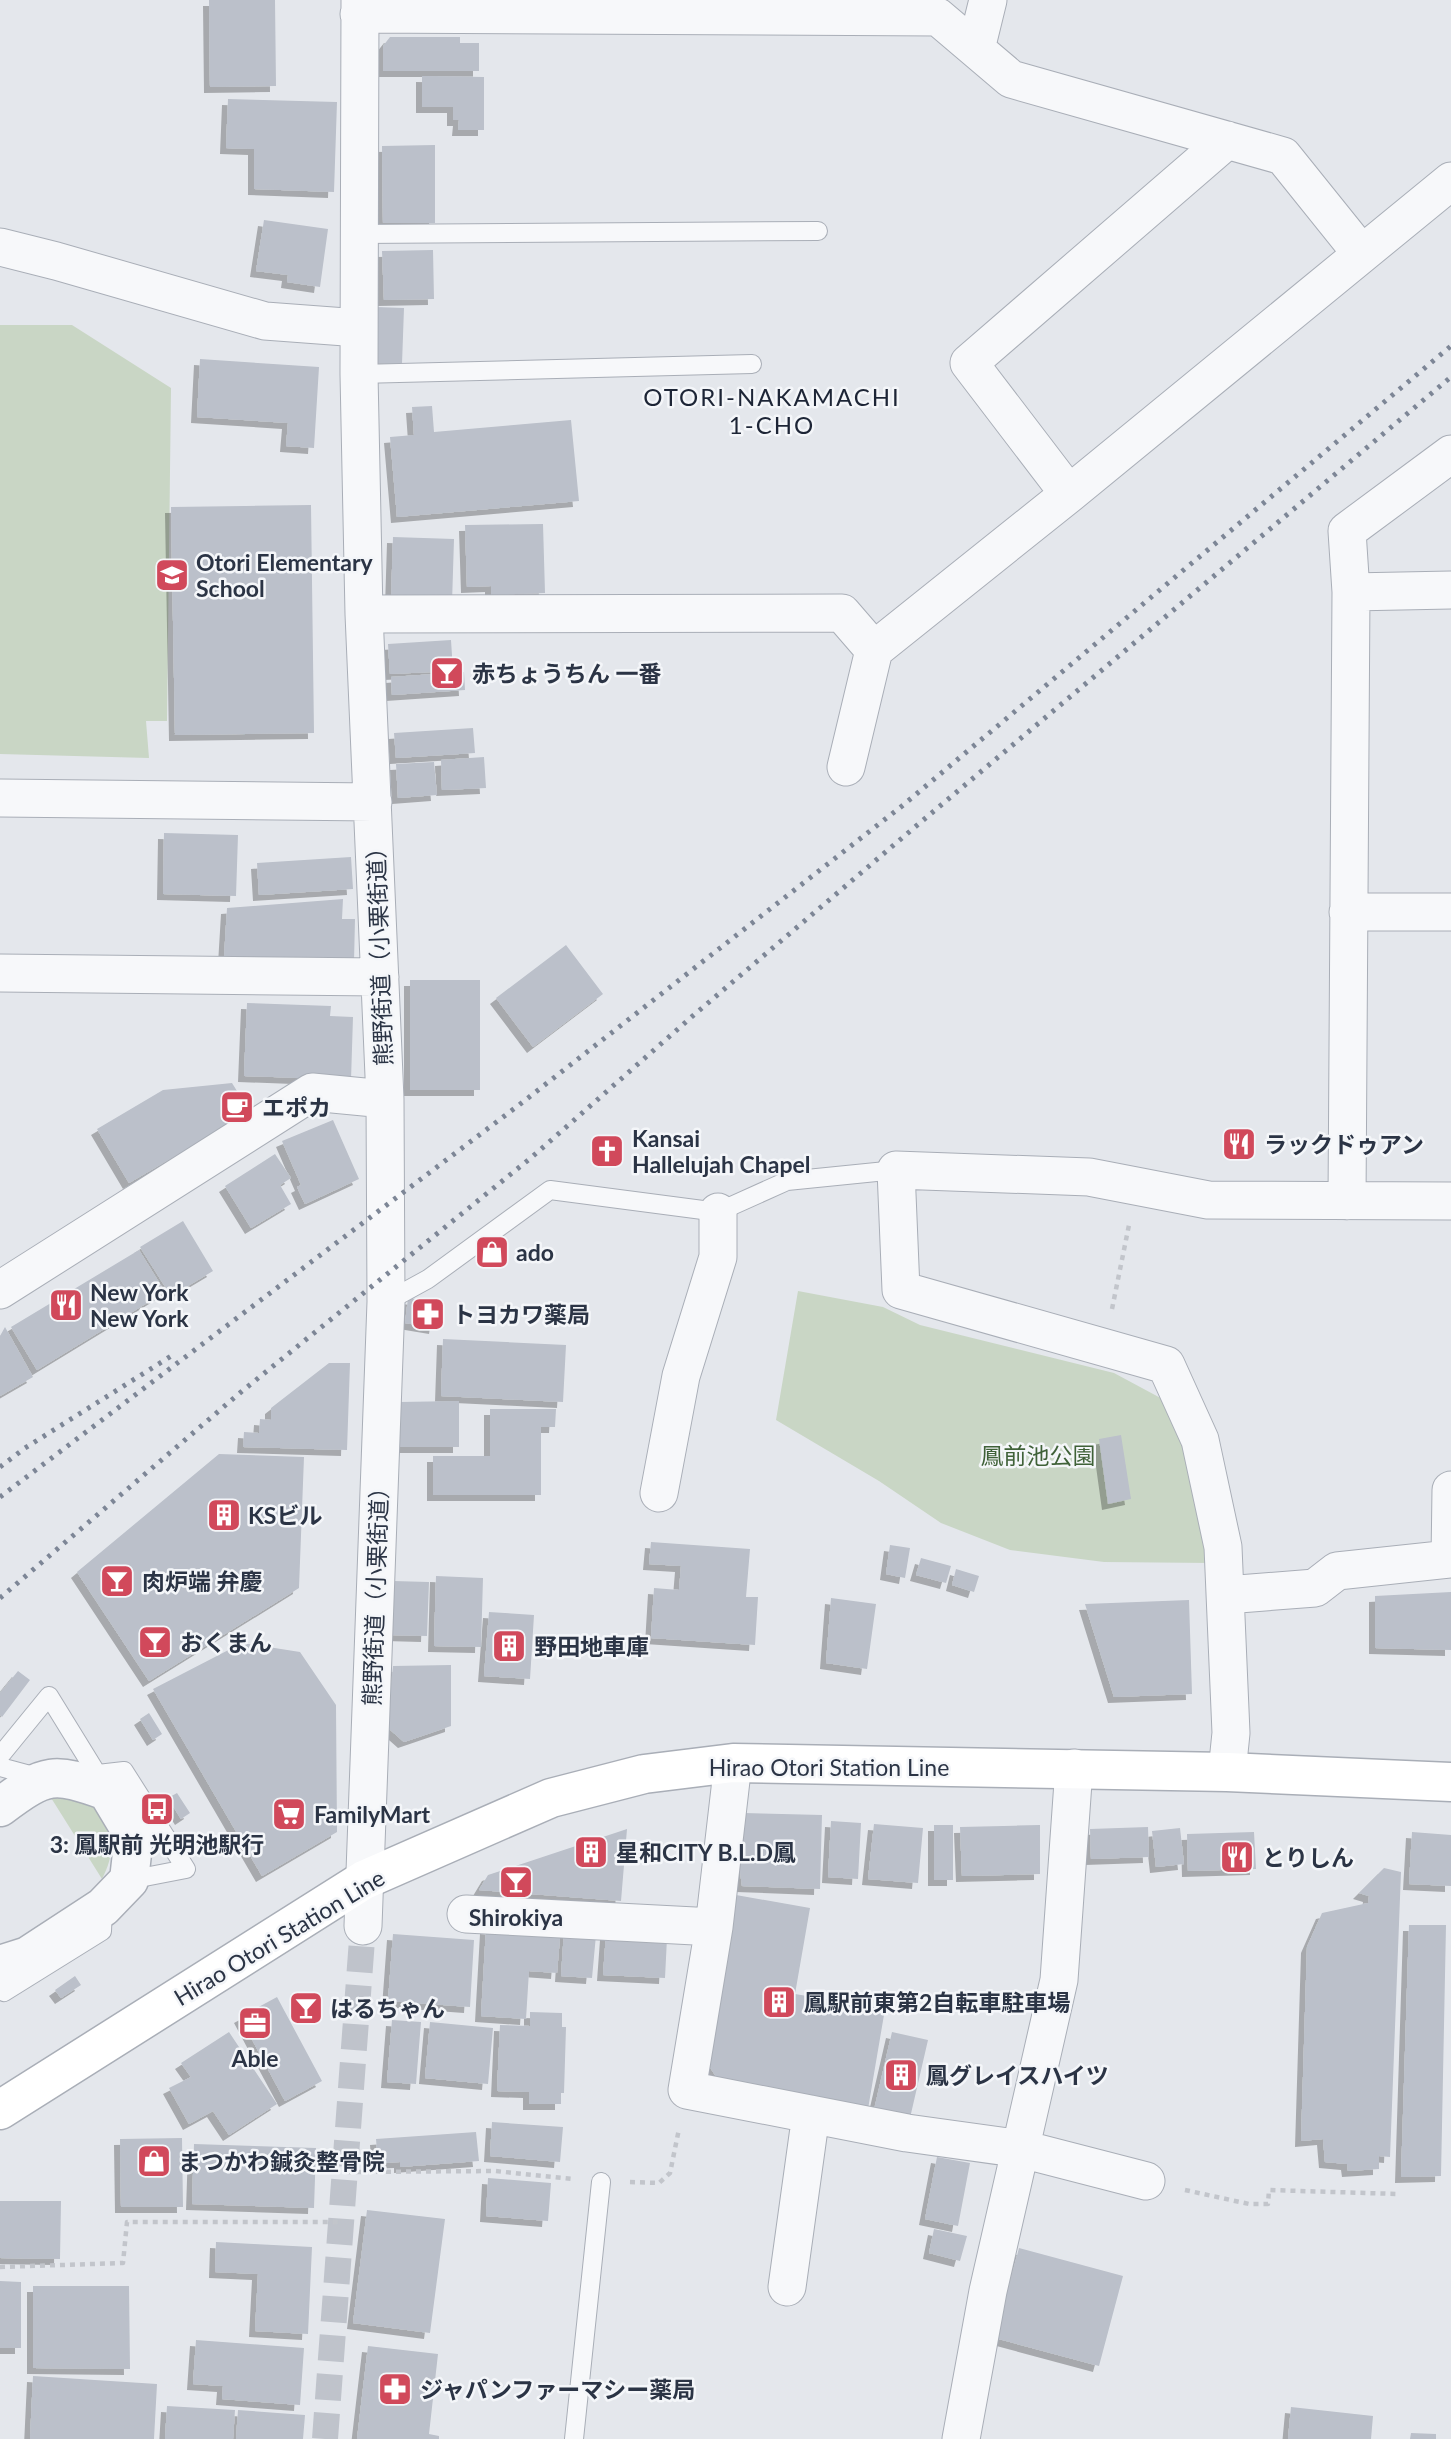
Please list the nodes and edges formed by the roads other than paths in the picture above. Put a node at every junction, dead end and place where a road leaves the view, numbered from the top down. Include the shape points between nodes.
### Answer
1 (988, 0) edge
2 (360, 7) edge
3 (976, 49) junction
4 (1227, 140) junction
5 (1451, 181) edge
6 (818, 231) dead end
7 (359, 234) junction
8 (0, 247) edge
9 (1361, 253) junction
10 (359, 328) junction
11 (752, 364) dead end
12 (359, 374) junction
13 (1451, 454) edge
14 (1069, 494) junction
15 (1451, 590) edge
16 (1351, 592) junction
17 (364, 614) junction
18 (874, 650) junction
19 (846, 767) dead end
20 (0, 798) edge
21 (373, 802) junction
22 (1348, 912) junction
23 (1451, 912) edge
24 (0, 973) edge
25 (380, 977) junction
26 (385, 1099) junction
27 (896, 1170) junction
28 (1347, 1201) junction
29 (1451, 1201) edge
30 (718, 1212) junction
31 (0, 1290) edge
32 (386, 1302) junction
33 (1451, 1490) edge
34 (659, 1493) dead end
35 (1226, 1595) junction
36 (0, 1756) edge
37 (733, 1763) junction
38 (0, 1767) edge
39 (1074, 1768) junction
40 (1227, 1772) junction
41 (79, 1780) junction
42 (1451, 1782) edge
43 (0, 1807) edge
44 (129, 1880) junction
45 (364, 1880) junction
46 (103, 1907) junction
47 (466, 1914) dead end
48 (363, 1926) tunnel mouth
49 (714, 1927) junction
50 (0, 1965) edge
51 (0, 1989) edge
52 (0, 2110) edge
53 (811, 2115) junction
54 (1022, 2149) junction
55 (1146, 2181) road end
56 (601, 2182) road end
57 (787, 2287) dead end
58 (574, 2439) edge
59 (961, 2439) edge

1 - 3 street
2 - 3 street via 938,17
2 - 7 street, 熊野街道（小栗街道）
3 - 4 street via 1011,79
4 - 9 street via 1283,156
4 - 14 street via 969,363
5 - 9 street
6 - 7 lane
7 - 10 street, 熊野街道（小栗街道）
8 - 10 street via 265,321
9 - 14 street
10 - 12 street, 熊野街道（小栗街道）
11 - 12 lane
12 - 17 street, 熊野街道（小栗街道）
13 - 16 street via 1348,531
14 - 18 street
15 - 16 street
16 - 22 street
17 - 18 street via 842,613
17 - 21 street, 熊野街道（小栗街道）
18 - 19 street
20 - 21 street
21 - 25 street, 熊野街道（小栗街道）
22 - 23 street
22 - 28 street
24 - 25 street
25 - 26 street, 熊野街道（小栗街道）
26 - 31 street via 312,1091
26 - 32 street, 熊野街道（小栗街道）
27 - 28 street via 1089,1177 1208,1200
27 - 30 lane via 787,1181
27 - 35 street via 901,1290 1166,1365 1200,1440 1223,1547
28 - 29 street
30 - 32 lane via 550,1190 428,1279
30 - 34 street via 718,1257 681,1376
32 - 45 street, 熊野街道（小栗街道）
33 - 35 street via 1450,1559 1336,1571 1315,1588
35 - 40 street
36 - 41 lane via 49,1696
37 - 39 main road, Hirao Otori Station Line
37 - 45 main road, Hirao Otori Station Line via 644,1774 551,1798
37 - 49 street
38 - 41 lane
39 - 40 main road, Hirao Otori Station Line
39 - 54 street via 1059,1980
40 - 42 main road, Hirao Otori Station Line
41 - 43 street
41 - 44 street via 134,1836
41 - 44 lane via 124,1771 186,1869
44 - 46 street
45 - 48 street, 熊野街道（小栗街道）
45 - 52 main road, Hirao Otori Station Line
46 - 50 street via 27,1956
46 - 51 lane via 102,1931 4,1992
47 - 49 street
49 - 53 street via 687,2090
53 - 54 street
53 - 57 street
54 - 55 street
54 - 59 street via 988,2291
56 - 58 lane

